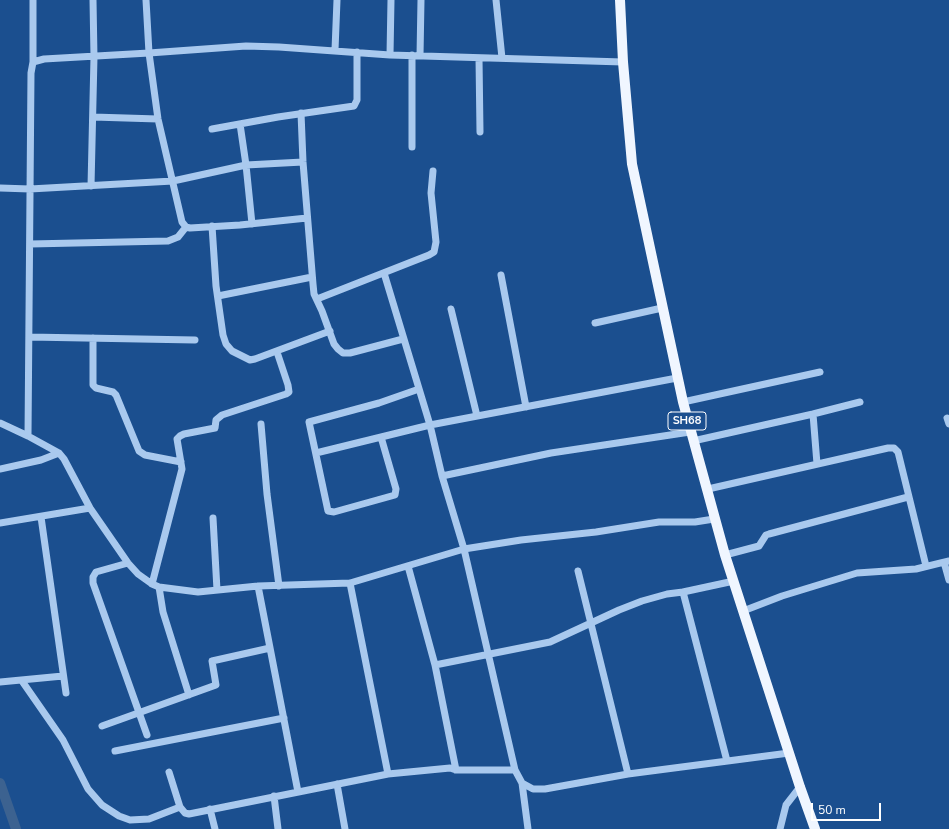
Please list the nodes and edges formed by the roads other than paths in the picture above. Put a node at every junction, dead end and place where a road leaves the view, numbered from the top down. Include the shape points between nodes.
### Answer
1 (33, 0) edge
2 (93, 0) edge
3 (146, 0) edge
4 (337, 0) edge
5 (391, 0) edge
6 (421, 0) edge
7 (496, 0) edge
8 (620, 0) edge
9 (335, 50) junction
10 (357, 52) junction
11 (149, 53) junction
12 (390, 55) junction
13 (94, 56) junction
14 (416, 56) junction
15 (479, 58) junction
16 (502, 58) junction
17 (33, 62) junction
18 (623, 62) junction
19 (301, 113) junction
20 (93, 117) junction
21 (158, 119) junction
22 (240, 124) junction
23 (212, 129) dead end
24 (480, 132) dead end
25 (412, 147) dead end
26 (303, 162) junction
27 (246, 164) junction
28 (433, 171) dead end
29 (173, 181) junction
30 (91, 186) junction
31 (0, 188) edge
32 (30, 189) junction
33 (307, 218) junction
34 (252, 224) junction
35 (212, 226) junction
36 (186, 227) junction
37 (30, 244) junction
38 (384, 273) junction
39 (501, 275) dead end
40 (312, 277) junction
41 (218, 296) junction
42 (317, 299) junction
43 (662, 308) junction
44 (452, 309) dead end
45 (595, 323) dead end
46 (330, 331) junction
47 (29, 337) junction
48 (93, 338) junction
49 (403, 339) junction
50 (195, 340) dead end
51 (277, 352) junction
52 (820, 372) dead end
53 (677, 378) junction
54 (419, 389) junction
55 (683, 402) junction
56 (860, 402) dead end
57 (526, 407) junction
58 (813, 414) junction
59 (477, 416) junction
60 (0, 422) edge
61 (261, 424) dead end
62 (430, 425) junction
63 (28, 436) junction
64 (381, 437) junction
65 (692, 437) junction
66 (59, 453) junction
67 (316, 453) junction
68 (181, 462) junction
69 (816, 464) junction
70 (0, 469) edge
71 (442, 476) junction
72 (708, 490) junction
73 (908, 497) junction
74 (90, 508) junction
75 (41, 517) junction
76 (213, 518) dead end
77 (714, 519) junction
78 (0, 523) edge
79 (464, 549) junction
80 (725, 555) junction
81 (947, 561) edge
82 (128, 563) junction
83 (408, 566) junction
84 (926, 566) junction
85 (578, 571) dead end
86 (949, 580) edge
87 (734, 581) junction
88 (350, 583) junction
89 (152, 584) junction
90 (258, 586) junction
91 (279, 586) junction
92 (159, 587) junction
93 (218, 590) junction
94 (683, 592) junction
95 (743, 611) junction
96 (591, 623) junction
97 (270, 648) junction
98 (488, 654) junction
99 (435, 665) junction
100 (63, 676) junction
101 (22, 681) junction
102 (0, 682) edge
103 (66, 693) dead end
104 (189, 695) junction
105 (139, 713) junction
106 (284, 718) junction
107 (102, 726) dead end
108 (147, 735) dead end
109 (115, 751) dead end
110 (789, 753) junction
111 (726, 761) junction
112 (456, 770) junction
113 (515, 770) junction
114 (169, 772) dead end
115 (388, 774) junction
116 (628, 774) junction
117 (522, 783) junction
118 (337, 784) junction
119 (800, 787) junction
120 (298, 792) junction
121 (274, 796) junction
122 (180, 807) junction
123 (210, 809) junction
124 (215, 829) edge
125 (278, 829) edge
126 (345, 829) edge
127 (528, 829) edge
128 (780, 829) edge
129 (815, 829) edge

1 - 17 street
2 - 13 street
3 - 11 street
4 - 9 street
5 - 12 street
6 - 14 street
7 - 16 street
8 - 18 main road, SH68
9 - 10 street
9 - 11 street via 246,46
10 - 12 street
10 - 19 street via 356,104 349,108
11 - 13 street
11 - 21 street
12 - 14 street
13 - 17 street
13 - 20 street
14 - 15 street
14 - 25 street
15 - 16 street
15 - 24 street
16 - 18 street
17 - 32 street
18 - 43 main road, SH68 via 632,164
19 - 22 street
19 - 26 street
20 - 21 street
20 - 30 street
21 - 29 street
22 - 23 street
22 - 27 street
26 - 27 street
26 - 33 street
27 - 29 street
27 - 34 street
28 - 38 street via 431,193 436,242 434,252
29 - 30 street
29 - 36 street via 182,222
30 - 32 street
31 - 32 street
32 - 37 street
33 - 34 street
33 - 40 street
34 - 35 street
35 - 36 street
35 - 41 street
36 - 37 street via 178,237 168,241
37 - 47 street
38 - 42 street
38 - 49 street
39 - 57 street
40 - 41 street
40 - 42 street
41 - 51 street via 223,335 232,351 250,360
42 - 46 street
43 - 45 street
43 - 53 main road, SH68
44 - 59 street
46 - 49 street via 334,344 343,353
46 - 51 street
47 - 48 street
47 - 63 street
48 - 50 street
48 - 68 street via 93,384 96,388 116,395 140,451 144,455
49 - 54 street
51 - 68 street via 289,392 222,415 216,420 215,428 180,436 177,443
52 - 55 street
53 - 55 main road, SH68
53 - 57 street
54 - 62 street
54 - 67 street via 379,403 311,421 309,425
55 - 65 main road, SH68
56 - 58 street
57 - 59 street
58 - 65 street
58 - 69 street
59 - 62 street
60 - 63 street
61 - 91 street
62 - 64 street
62 - 71 street
63 - 66 street
64 - 67 street
64 - 67 street via 396,492 390,497 334,512 328,511
65 - 71 street via 551,453
65 - 72 main road, SH68
66 - 70 street via 42,460
66 - 74 street
68 - 89 street via 182,469
69 - 72 street
69 - 73 street via 894,448 898,452
71 - 79 street
72 - 77 main road, SH68
73 - 80 street via 769,534 759,546
73 - 84 street
74 - 75 street
74 - 82 street
75 - 78 street
75 - 100 street
76 - 93 street
77 - 79 street via 658,522
77 - 80 main road, SH68
79 - 83 street
79 - 98 street
80 - 87 main road, SH68
81 - 84 street
81 - 86 street
82 - 89 street
82 - 105 street via 96,572 93,583
83 - 88 street
83 - 99 street
84 - 95 street via 856,573
85 - 96 street
87 - 94 street
87 - 95 main road, SH68
88 - 91 street
88 - 115 street
89 - 92 street
90 - 91 street
90 - 93 street
90 - 97 street
92 - 93 street via 198,592
92 - 104 street via 163,612
94 - 96 street via 642,601
94 - 111 street
95 - 110 main road, SH68
96 - 98 street via 550,642
96 - 116 street
97 - 104 street via 212,661 216,685
97 - 106 street
98 - 99 street
98 - 113 street
99 - 112 street
100 - 101 street
100 - 103 street
101 - 102 street
101 - 122 street via 63,740 88,789 102,805 130,820 149,819
104 - 105 street
105 - 107 street
105 - 108 street
106 - 109 street
106 - 120 street
110 - 111 street
110 - 119 main road, SH68
111 - 116 street
112 - 113 street
112 - 115 street via 450,768
113 - 117 street
114 - 122 street
115 - 118 street
116 - 117 street via 546,789 533,789
117 - 127 street
118 - 120 street
118 - 126 street
119 - 128 street via 786,805
119 - 129 main road, SH68
120 - 121 street
121 - 123 street
121 - 125 street
122 - 123 street via 185,814
123 - 124 street

